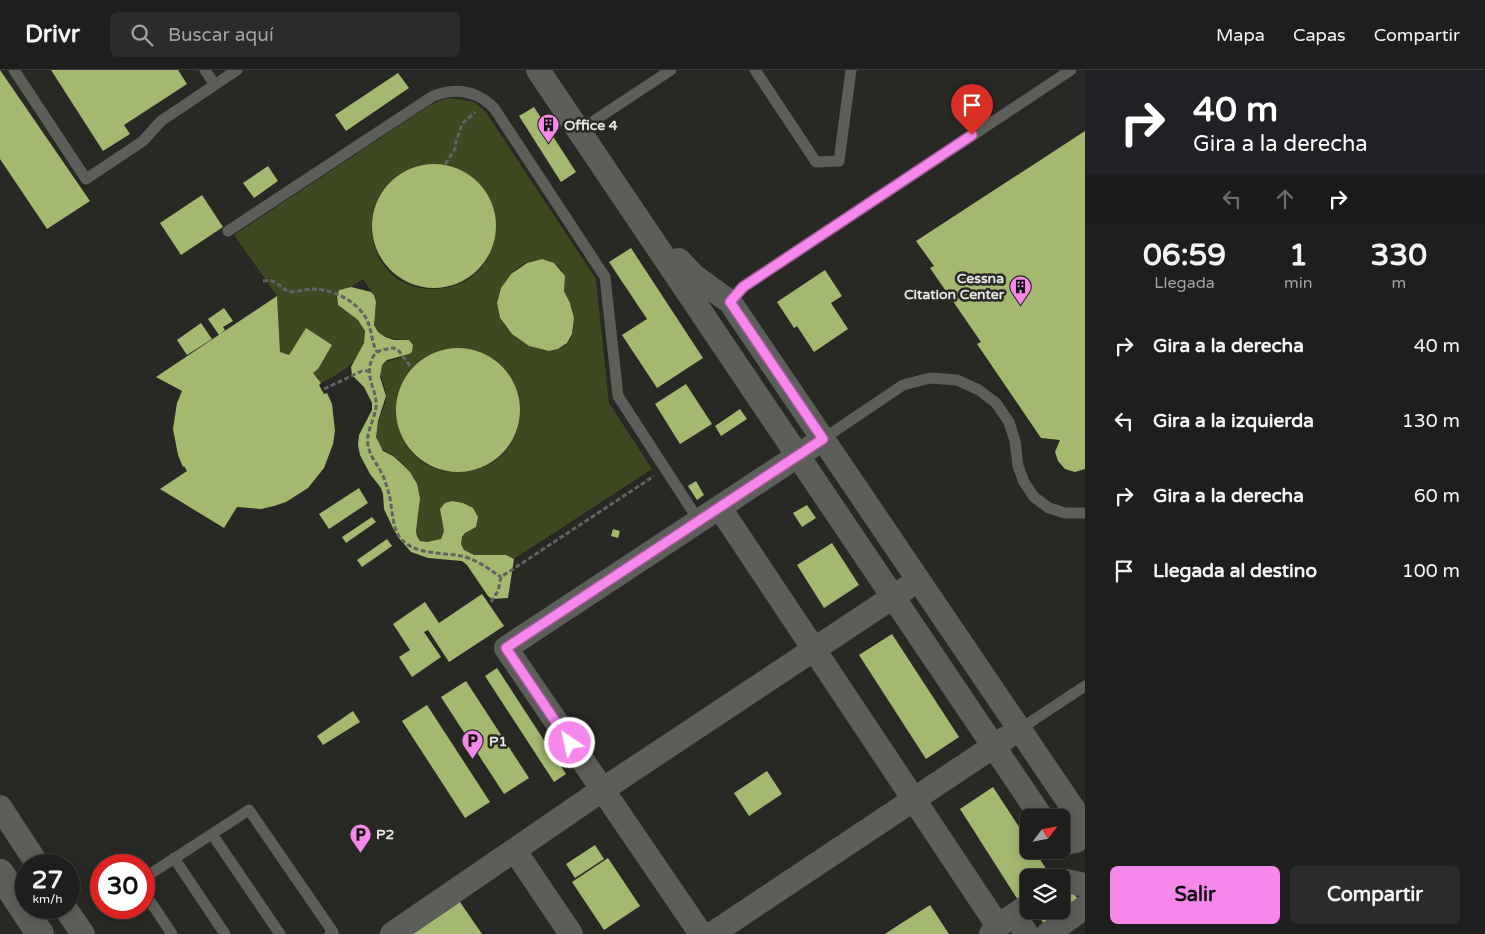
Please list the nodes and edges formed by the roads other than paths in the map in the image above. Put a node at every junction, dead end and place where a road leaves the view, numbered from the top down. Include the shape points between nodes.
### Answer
1 (14, 70) edge
2 (205, 70) edge
3 (237, 70) edge
4 (538, 70) edge
5 (671, 70) edge
6 (755, 70) edge
7 (851, 70) edge
8 (1071, 70) edge
9 (215, 85) junction
10 (580, 130) junction
11 (636, 213) junction
12 (228, 231) dead end
13 (730, 302) junction
14 (706, 318) junction
15 (823, 439) junction
16 (798, 456) junction
17 (720, 508) junction
18 (1085, 513) edge
19 (699, 521) junction
20 (918, 579) junction
21 (893, 596) junction
22 (813, 649) junction
23 (1085, 686) edge
24 (1020, 729) junction
25 (994, 746) junction
26 (602, 790) junction
27 (914, 799) junction
28 (0, 807) edge
29 (1036, 809) edge
30 (212, 834) junction
31 (1070, 842) edge
32 (514, 851) junction
33 (31, 854) edge
34 (174, 858) junction
35 (155, 871) edge
36 (0, 873) edge
37 (1070, 881) edge
38 (1085, 885) edge
39 (0, 906) edge
40 (1085, 907) edge
41 (155, 908) edge
42 (73, 919) edge
43 (1012, 923) edge
44 (18, 934) edge
45 (40, 934) edge
46 (83, 934) edge
47 (172, 934) edge
48 (225, 934) edge
49 (280, 934) edge
50 (330, 934) edge
51 (392, 934) edge
52 (571, 934) edge
53 (700, 934) edge
54 (712, 934) edge
55 (1048, 934) edge

1 - 9 lane via 86,179 143,141 161,121
2 - 9 lane
3 - 9 lane
4 - 10 street
5 - 10 lane
6 - 7 lane via 816,162 839,161
8 - 13 lane via 743,287
10 - 11 street
11 - 13 street via 694,276
11 - 14 street
12 - 19 lane via 433,96 463,91 485,100 494,108 605,276 618,396
13 - 14 street via 717,305
13 - 15 street
14 - 16 street
15 - 16 street
15 - 18 lane via 903,385 930,378 957,380 979,390 996,404 1009,422 1018,466 1034,497 1049,508 1065,513
15 - 20 street
16 - 17 street
16 - 21 street
17 - 19 street
17 - 22 street
19 - 26 street via 506,648
20 - 21 street
20 - 24 street
21 - 22 street
21 - 25 street
22 - 26 street
22 - 27 street
23 - 24 lane
24 - 25 street
24 - 31 street via 1081,820 1082,831 1076,841
25 - 27 street
25 - 29 street
26 - 32 street
26 - 53 street
27 - 43 street
27 - 54 street
28 - 33 street
30 - 34 lane
30 - 49 lane
30 - 50 lane via 249,810 334,932
32 - 51 street
32 - 52 street
34 - 35 lane
34 - 48 lane
36 - 45 main road
37 - 38 street
39 - 44 main road
40 - 55 street
41 - 47 lane
42 - 46 street

